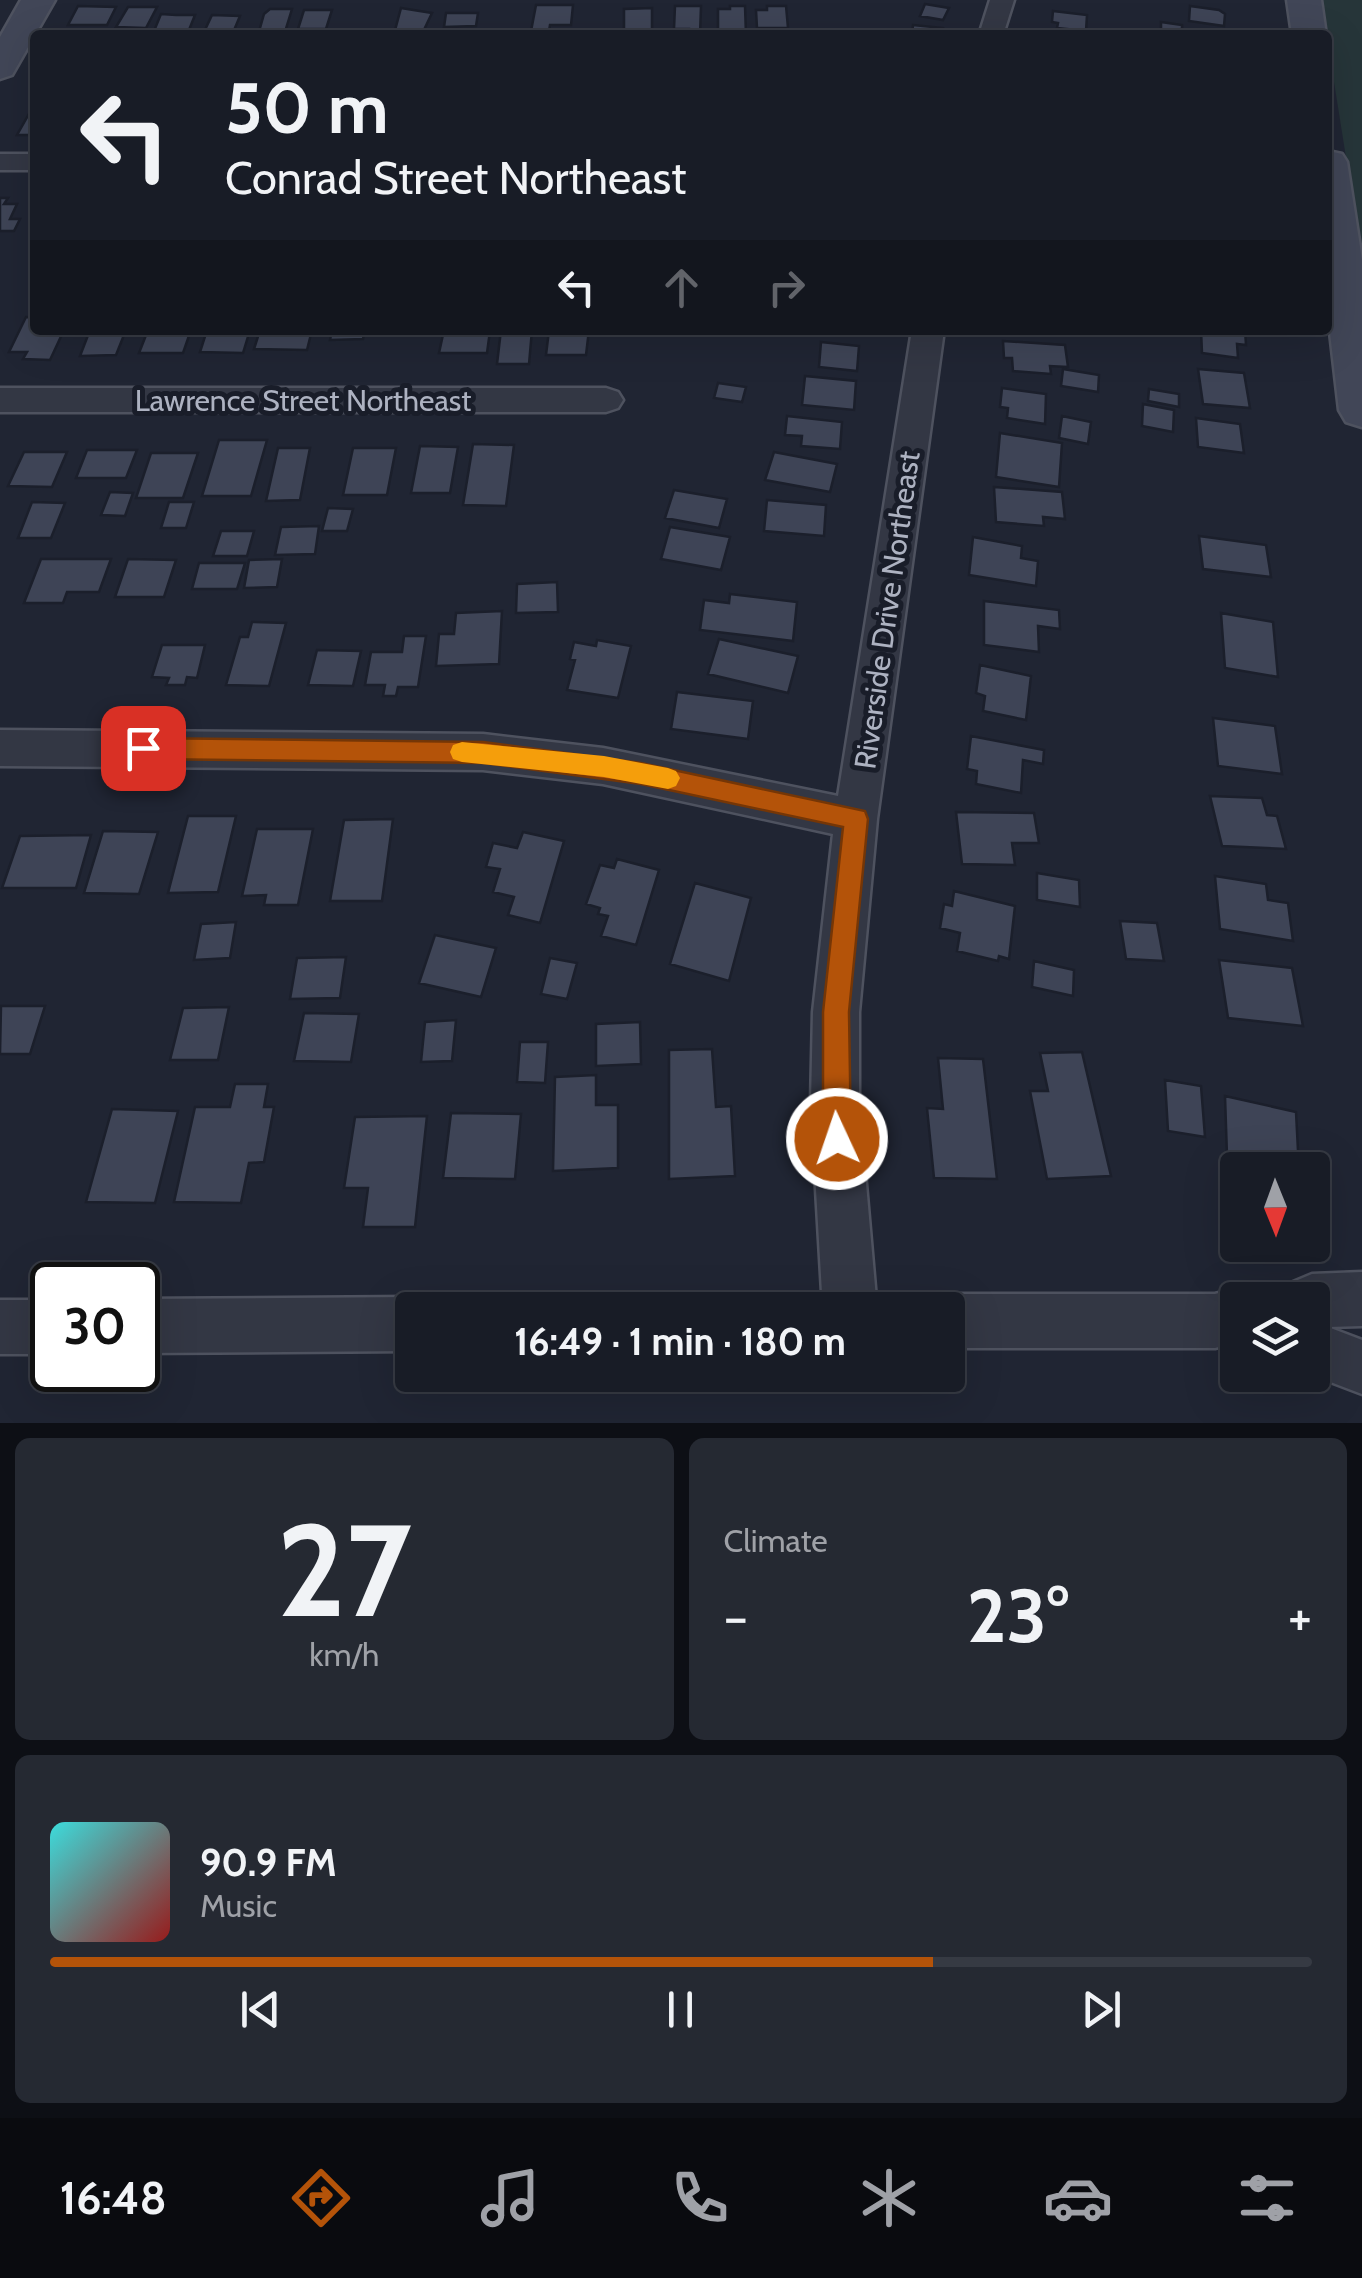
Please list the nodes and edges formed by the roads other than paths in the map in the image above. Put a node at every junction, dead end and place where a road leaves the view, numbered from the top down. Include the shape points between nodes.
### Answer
1 (38, 0) edge
2 (1002, 0) edge
3 (1304, 0) edge
4 (992, 30) edge
5 (1308, 30) edge
6 (0, 68) edge
7 (0, 162) edge
8 (30, 162) edge
9 (1333, 239) edge
10 (927, 335) edge
11 (0, 400) edge
12 (606, 400) dead end
13 (1362, 410) edge
14 (0, 748) edge
15 (856, 819) junction
16 (849, 1292) edge
17 (1362, 1299) edge
18 (1330, 1300) edge
19 (965, 1320) edge
20 (1220, 1321) edge
21 (395, 1324) edge
22 (160, 1326) edge
23 (30, 1327) edge
24 (0, 1328) edge
25 (1330, 1355) edge
26 (1362, 1367) edge

1 - 6 main road
2 - 4 street
3 - 5 main road
7 - 8 street
9 - 13 main road
10 - 15 street, Riverside Drive Northeast
11 - 12 street, Lawrence Street Northeast
14 - 15 street via 483,752 622,770
15 - 16 street, Riverside Drive Northeast via 836,1012 834,1103
17 - 18 street
19 - 20 street
21 - 22 street
23 - 24 street
25 - 26 street

